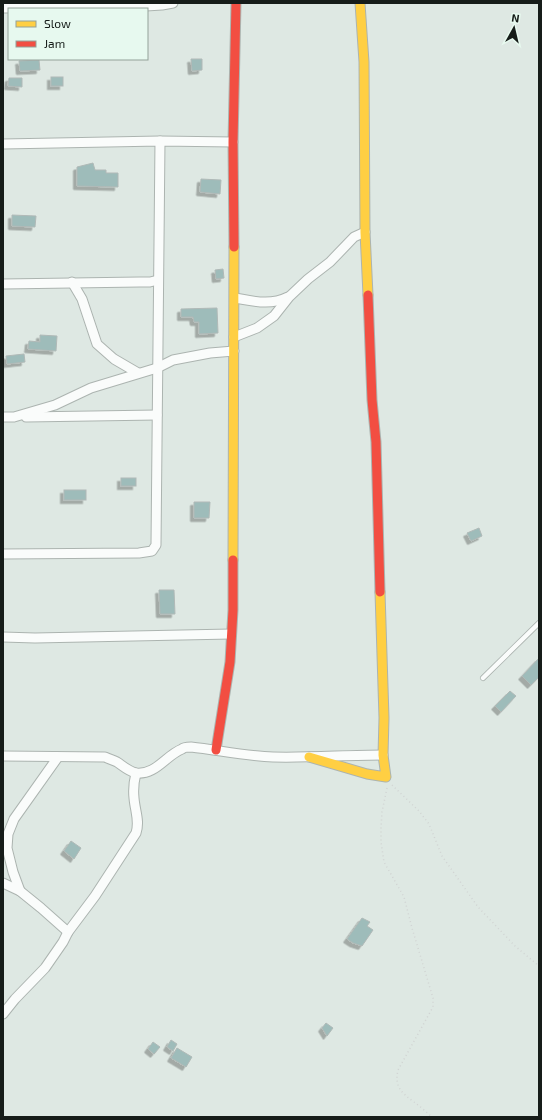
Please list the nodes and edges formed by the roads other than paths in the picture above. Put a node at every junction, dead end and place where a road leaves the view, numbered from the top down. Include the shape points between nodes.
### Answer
1 (173, 3) edge
2 (236, 3) edge
3 (360, 3) edge
4 (3, 8) edge
5 (160, 141) junction
6 (233, 142) junction
7 (3, 144) edge
8 (365, 232) junction
9 (158, 280) junction
10 (72, 282) junction
11 (3, 284) edge
12 (289, 297) junction
13 (235, 298) junction
14 (234, 337) junction
15 (234, 351) junction
16 (157, 368) junction
17 (138, 373) junction
18 (157, 415) junction
19 (3, 417) edge
20 (14, 417) junction
21 (3, 554) edge
22 (539, 623) edge
23 (231, 634) junction
24 (3, 637) edge
25 (483, 678) dead end
26 (216, 750) junction
27 (383, 755) junction
28 (3, 756) edge
29 (58, 757) junction
30 (310, 757) junction
31 (136, 773) junction
32 (3, 883) edge
33 (20, 891) junction
34 (68, 932) junction
35 (3, 1014) edge

1 - 4 street via 130,7
2 - 6 street
3 - 8 street via 364,62
5 - 6 street
5 - 7 street
5 - 9 street
6 - 13 street
8 - 12 street via 354,238
8 - 27 street via 380,558
9 - 10 street
9 - 16 street
10 - 11 street
10 - 17 street via 82,299 97,344 114,359
12 - 13 street via 279,302
12 - 14 street via 274,316 257,328
13 - 14 street
14 - 15 street
15 - 16 street via 172,360
15 - 23 street
16 - 17 street
16 - 18 street
17 - 20 street via 91,388 55,405
18 - 20 street
18 - 21 street via 154,550 138,553
19 - 20 street
22 - 25 lane
23 - 24 street
23 - 26 street via 230,662
26 - 30 street via 246,755
26 - 31 street via 182,748 149,772
27 - 30 street
27 - 30 street via 386,777
28 - 29 street
29 - 31 street via 105,758
29 - 33 street via 14,819 8,834 7,848 12,872
31 - 34 street via 134,797 139,825 136,833
32 - 33 street
33 - 34 street
34 - 35 street via 45,968

